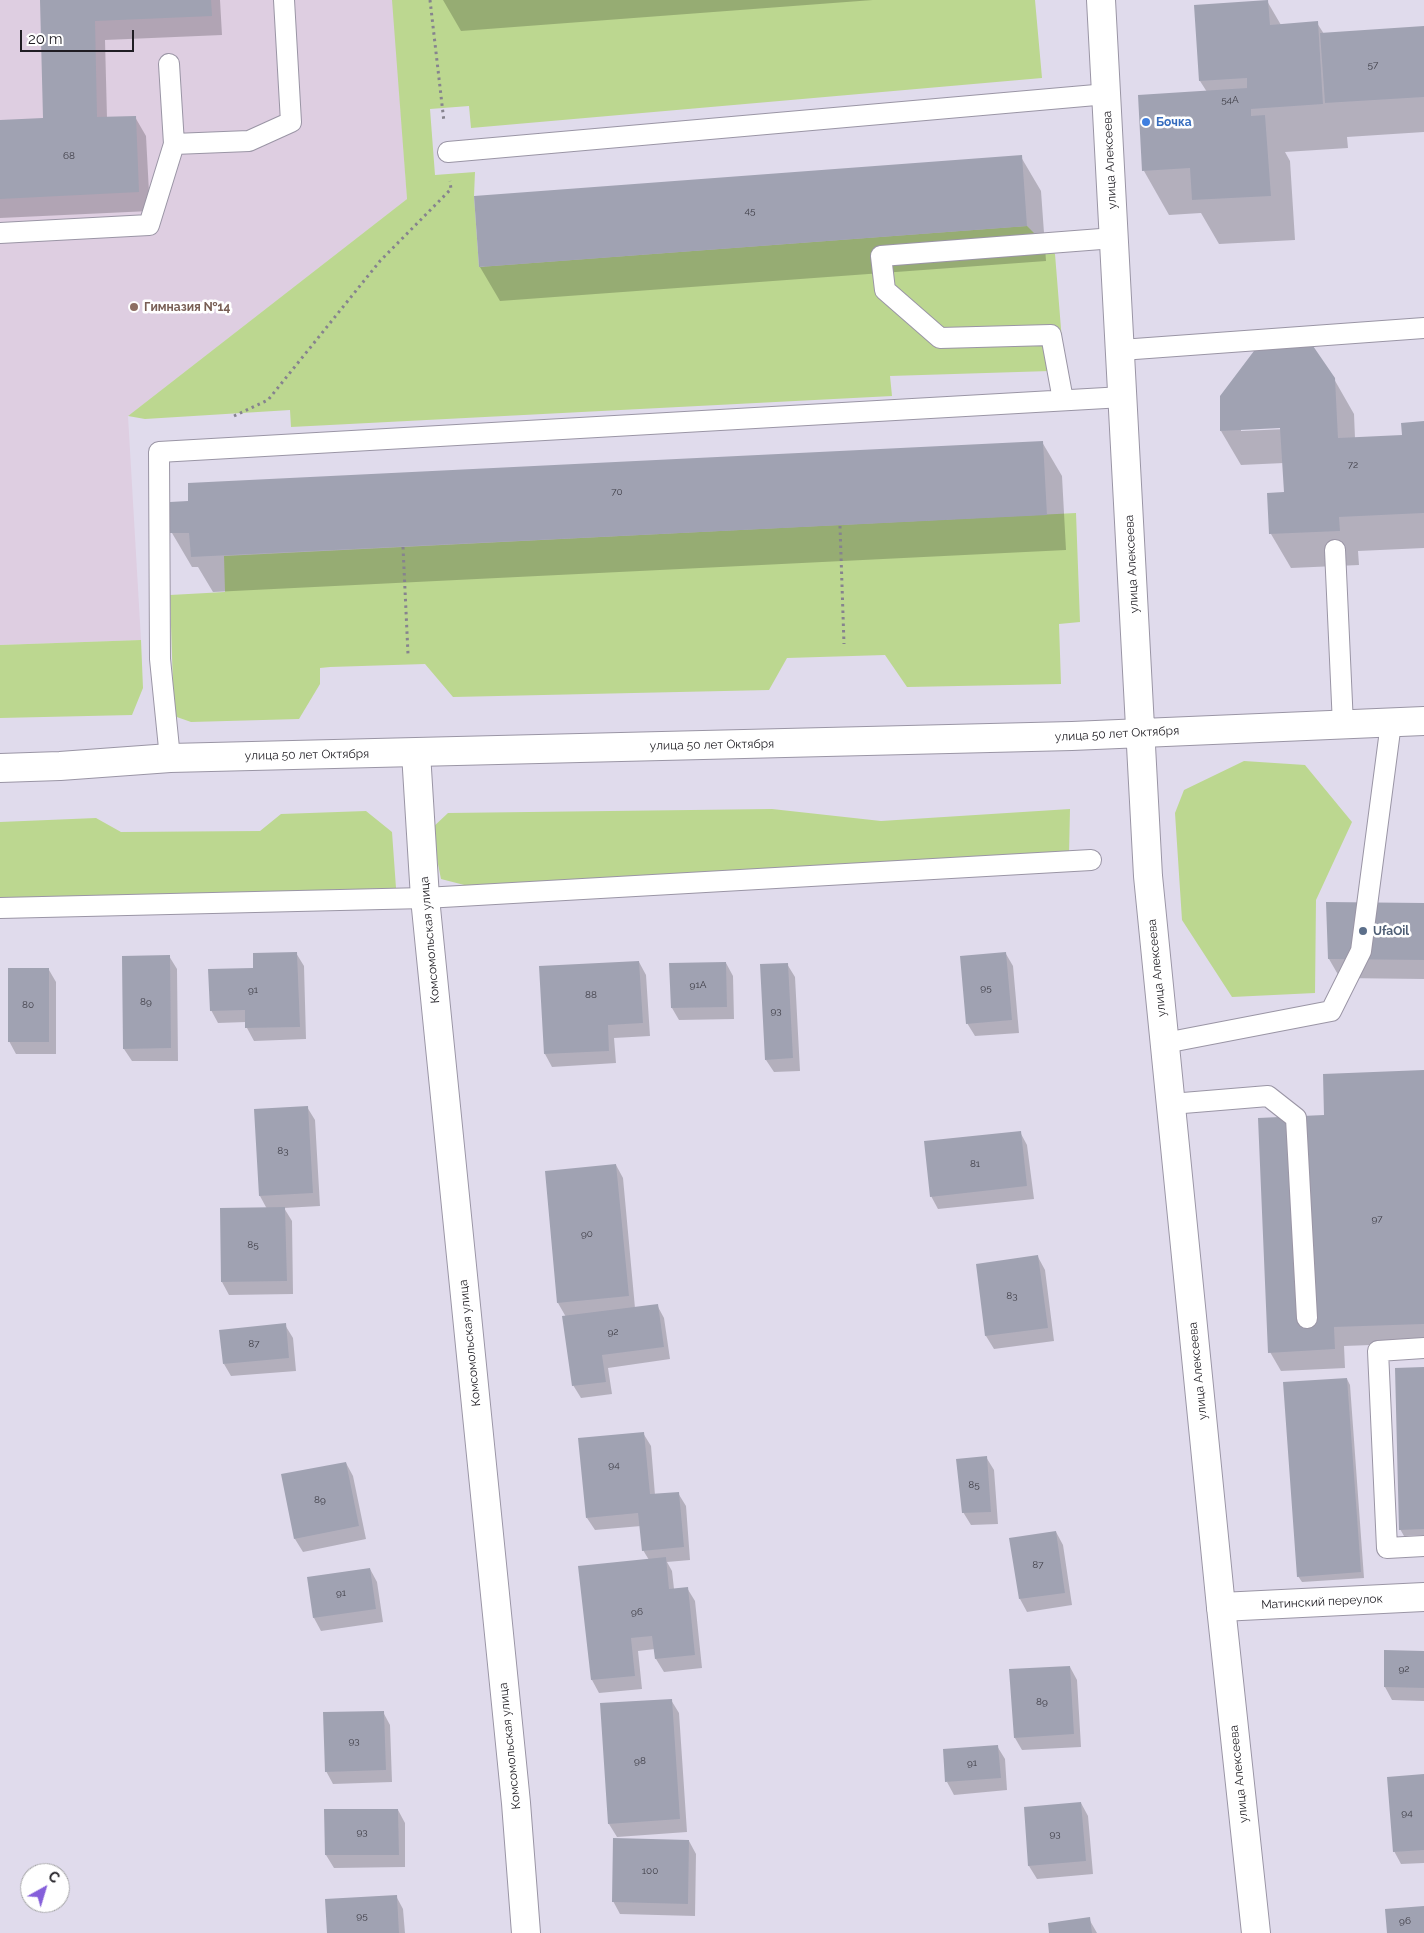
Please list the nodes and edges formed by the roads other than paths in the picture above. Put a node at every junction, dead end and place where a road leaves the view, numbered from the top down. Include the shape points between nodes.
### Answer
1 (284, 0) edge
2 (1101, 0) edge
3 (169, 64) dead end
4 (1107, 94) junction
5 (174, 144) junction
6 (448, 152) road end
7 (0, 233) edge
8 (1114, 238) junction
9 (1424, 328) edge
10 (1120, 350) junction
11 (1123, 397) junction
12 (1063, 400) junction
13 (1335, 550) dead end
14 (1424, 721) edge
15 (1391, 723) junction
16 (1343, 725) junction
17 (1142, 733) junction
18 (416, 753) junction
19 (170, 758) junction
20 (0, 768) edge
21 (1090, 860) dead end
22 (425, 898) junction
23 (0, 908) edge
24 (1165, 1043) junction
25 (1171, 1104) junction
26 (1307, 1318) dead end
27 (1424, 1348) edge
28 (1424, 1546) edge
29 (1424, 1598) edge
30 (1221, 1607) junction
31 (526, 1933) edge
32 (1256, 1933) edge

1 - 5 lane via 292,122 249,140
2 - 4 main road, улица Алексеева
3 - 5 lane
4 - 6 lane
4 - 8 main road, улица Алексеева
5 - 7 lane via 149,225
8 - 10 main road, улица Алексеева
8 - 12 lane via 881,256 885,290 940,338 1051,335
9 - 10 lane
10 - 11 main road, улица Алексеева
11 - 12 lane
11 - 17 main road, улица Алексеева
12 - 19 lane via 158,452 160,660
13 - 16 lane
14 - 15 main road, улица 50 лет Октября
15 - 16 main road, улица 50 лет Октября
15 - 24 lane via 1362,952 1331,1011
16 - 17 main road, улица 50 лет Октября
17 - 18 main road, улица 50 лет Октября
17 - 24 main road, улица Алексеева via 1147,863
18 - 19 main road, улица 50 лет Октября
18 - 22 main road, Комсомольская улица
19 - 20 main road, улица 50 лет Октября
21 - 22 lane
22 - 23 lane
22 - 31 main road, Комсомольская улица via 516,1803
24 - 25 main road, улица Алексеева
25 - 26 lane via 1268,1096 1296,1118
25 - 30 main road, улица Алексеева
27 - 28 lane via 1378,1351 1387,1548
29 - 30 main road, Матинский переулок
30 - 32 main road, улица Алексеева

